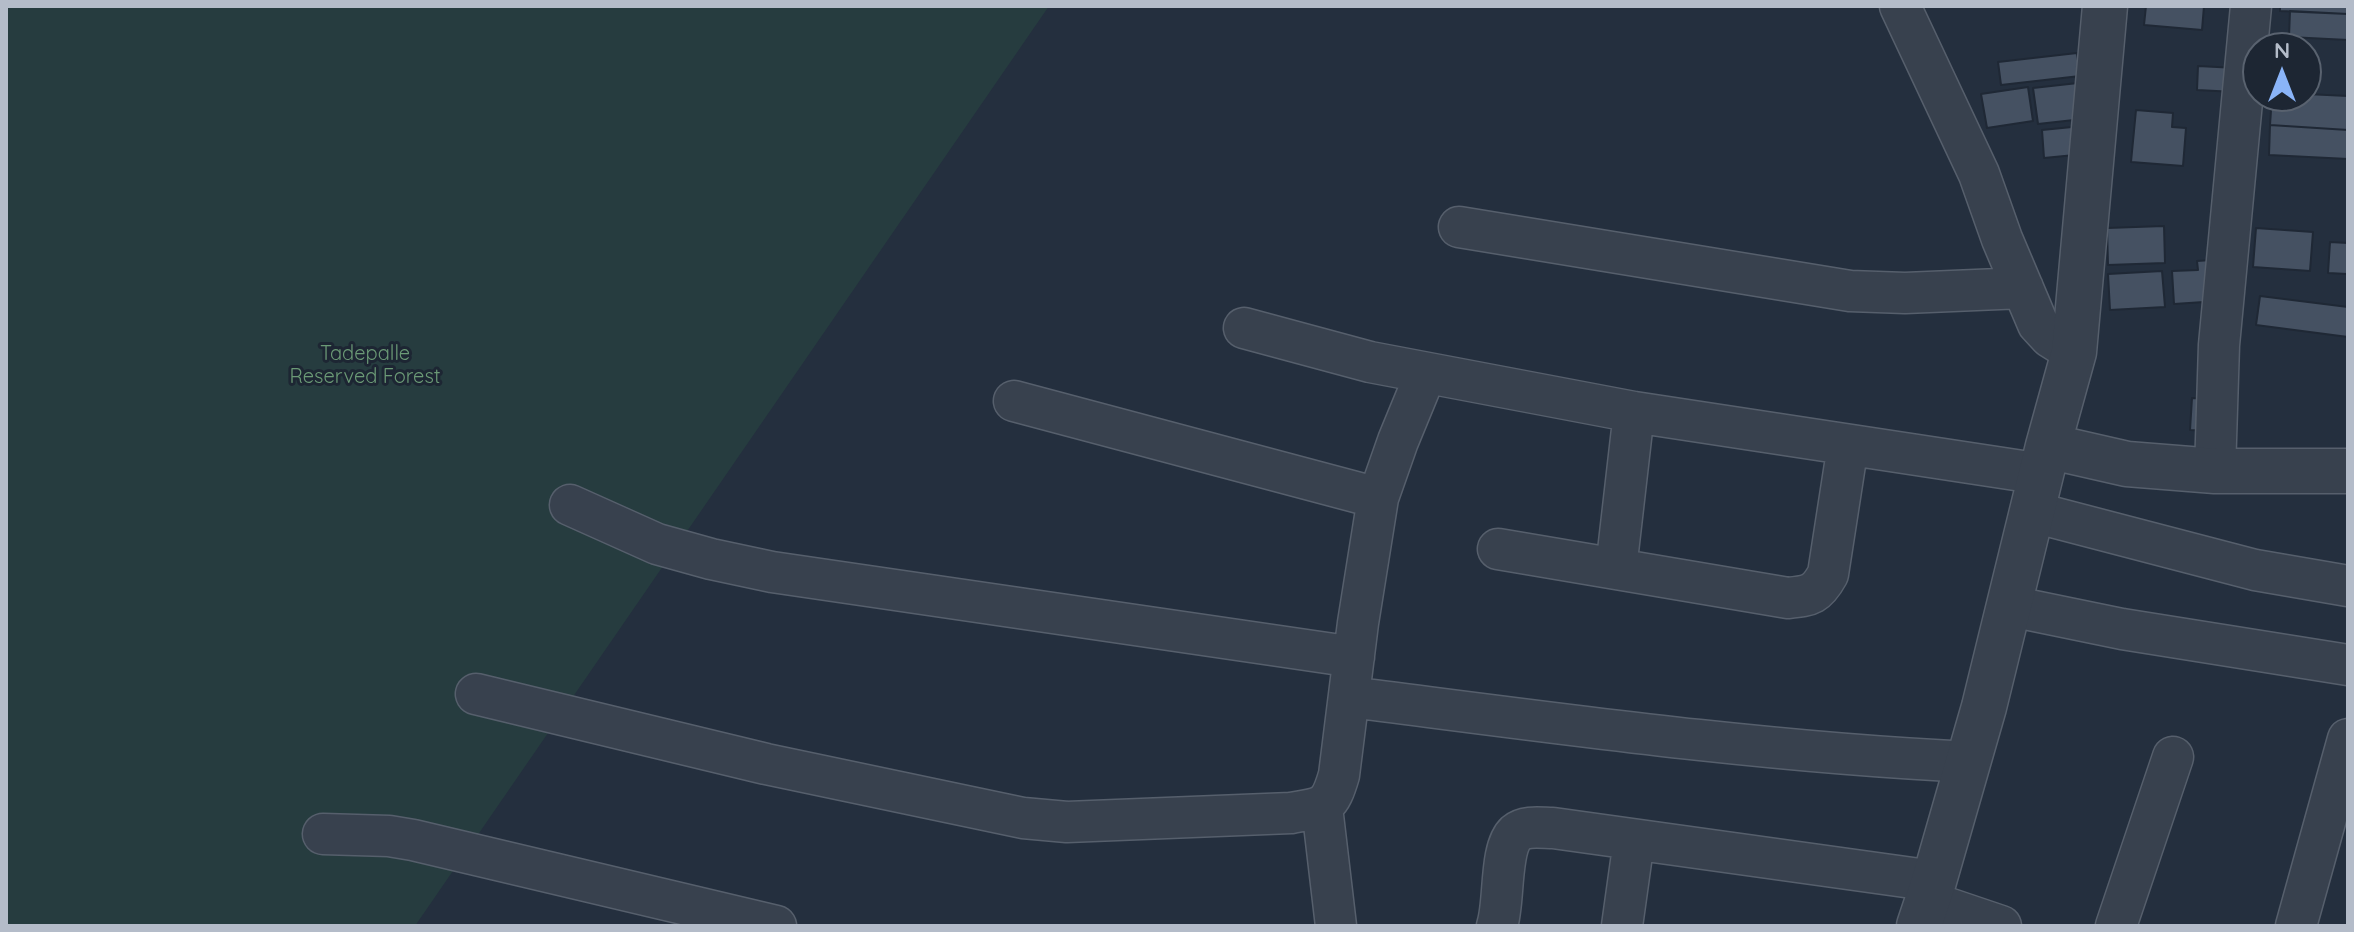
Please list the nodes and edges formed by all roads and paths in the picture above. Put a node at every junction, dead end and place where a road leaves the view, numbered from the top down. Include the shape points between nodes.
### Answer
1 (1900, 6) edge
2 (2105, 6) edge
3 (2251, 6) edge
4 (1459, 227) dead end
5 (2023, 288) junction
6 (1244, 328) dead end
7 (2074, 352) junction
8 (1426, 373) junction
9 (1014, 401) dead end
10 (1634, 412) junction
11 (1848, 445) junction
12 (2215, 471) junction
13 (2348, 471) edge
14 (2041, 477) junction
15 (1378, 498) junction
16 (570, 505) dead end
17 (1498, 549) dead end
18 (1616, 569) junction
19 (2348, 586) edge
20 (2010, 606) junction
21 (1354, 657) junction
22 (2348, 665) edge
23 (476, 694) dead end
24 (1350, 697) junction
25 (2348, 739) edge
26 (2173, 757) dead end
27 (1969, 762) junction
28 (1322, 807) junction
29 (323, 834) dead end
30 (1634, 840) junction
31 (1927, 903) edge
32 (776, 926) edge
33 (1336, 926) edge
34 (1497, 926) edge
35 (1622, 926) edge
36 (2001, 926) edge
37 (2116, 926) edge
38 (2296, 926) edge

1 - 5 street via 1979,174
2 - 7 street
3 - 12 street via 2219,345
4 - 5 street via 1850,291
5 - 7 street via 2038,324
6 - 8 street
7 - 14 street
8 - 10 street
8 - 15 street
9 - 15 street
10 - 11 street
10 - 18 street
11 - 14 street
11 - 18 street via 1828,574 1820,589 1808,596 1788,598
12 - 13 street
12 - 14 street via 2127,464
14 - 19 street via 2255,570
14 - 20 street
15 - 21 street
16 - 21 street via 657,544 772,572
17 - 18 street
20 - 22 street
20 - 27 street
21 - 24 street
23 - 28 street via 766,764 1023,818 1067,822 1291,813
24 - 27 street via 1677,739
24 - 28 street via 1339,775 1333,796
25 - 38 street
26 - 37 street
27 - 31 street
28 - 33 street
29 - 32 street via 413,840
30 - 31 street
30 - 34 street via 1553,828 1517,832 1507,847
30 - 35 street
31 - 36 street

